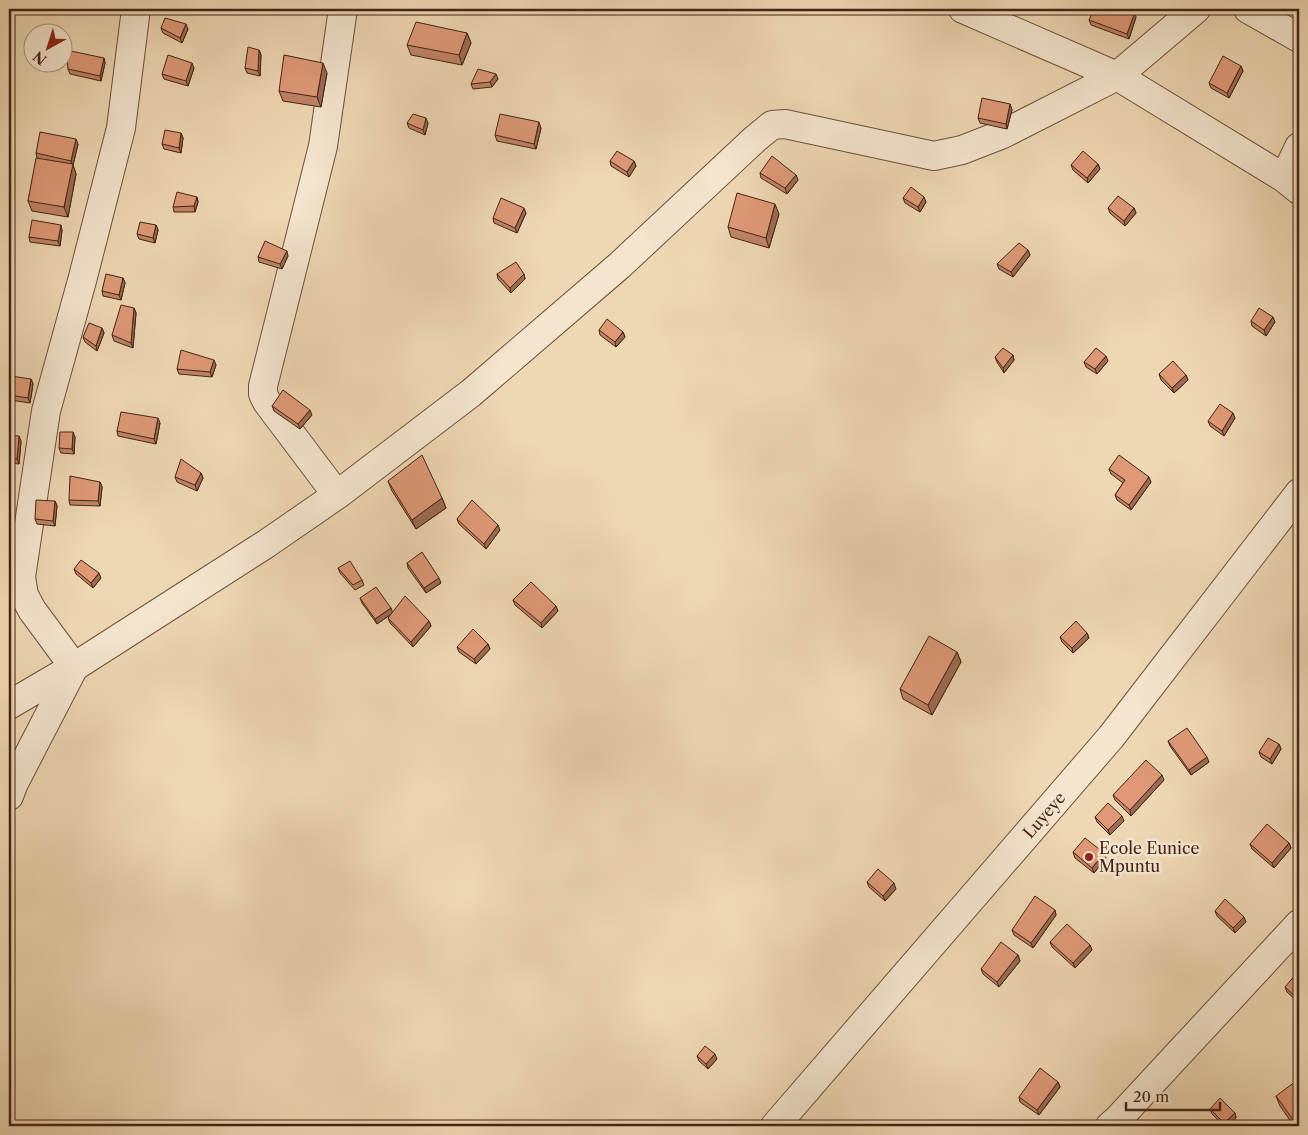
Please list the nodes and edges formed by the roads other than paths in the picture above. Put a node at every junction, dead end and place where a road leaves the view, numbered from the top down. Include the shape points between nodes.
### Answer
1 (136, 9) edge
2 (343, 9) edge
3 (963, 9) edge
4 (1196, 9) edge
5 (1248, 9) edge
6 (1299, 38) edge
7 (1117, 76) junction
8 (1299, 147) edge
9 (1292, 184) edge
10 (1299, 492) edge
11 (337, 495) junction
12 (74, 667) junction
13 (9, 705) edge
14 (9, 796) edge
15 (1299, 924) edge
16 (774, 1126) edge
17 (1110, 1126) edge

1 - 12 street via 121,128 46,410 21,577 24,595 32,610
2 - 11 street via 323,146 263,386 268,402
3 - 7 street
4 - 7 street
5 - 6 street
7 - 9 street
7 - 11 street via 1003,134 962,150 934,156 786,124 772,125 620,265 478,387
8 - 9 street
10 - 16 street, Luyeye via 1111,737
11 - 12 street
12 - 13 street
12 - 14 street
15 - 17 street

